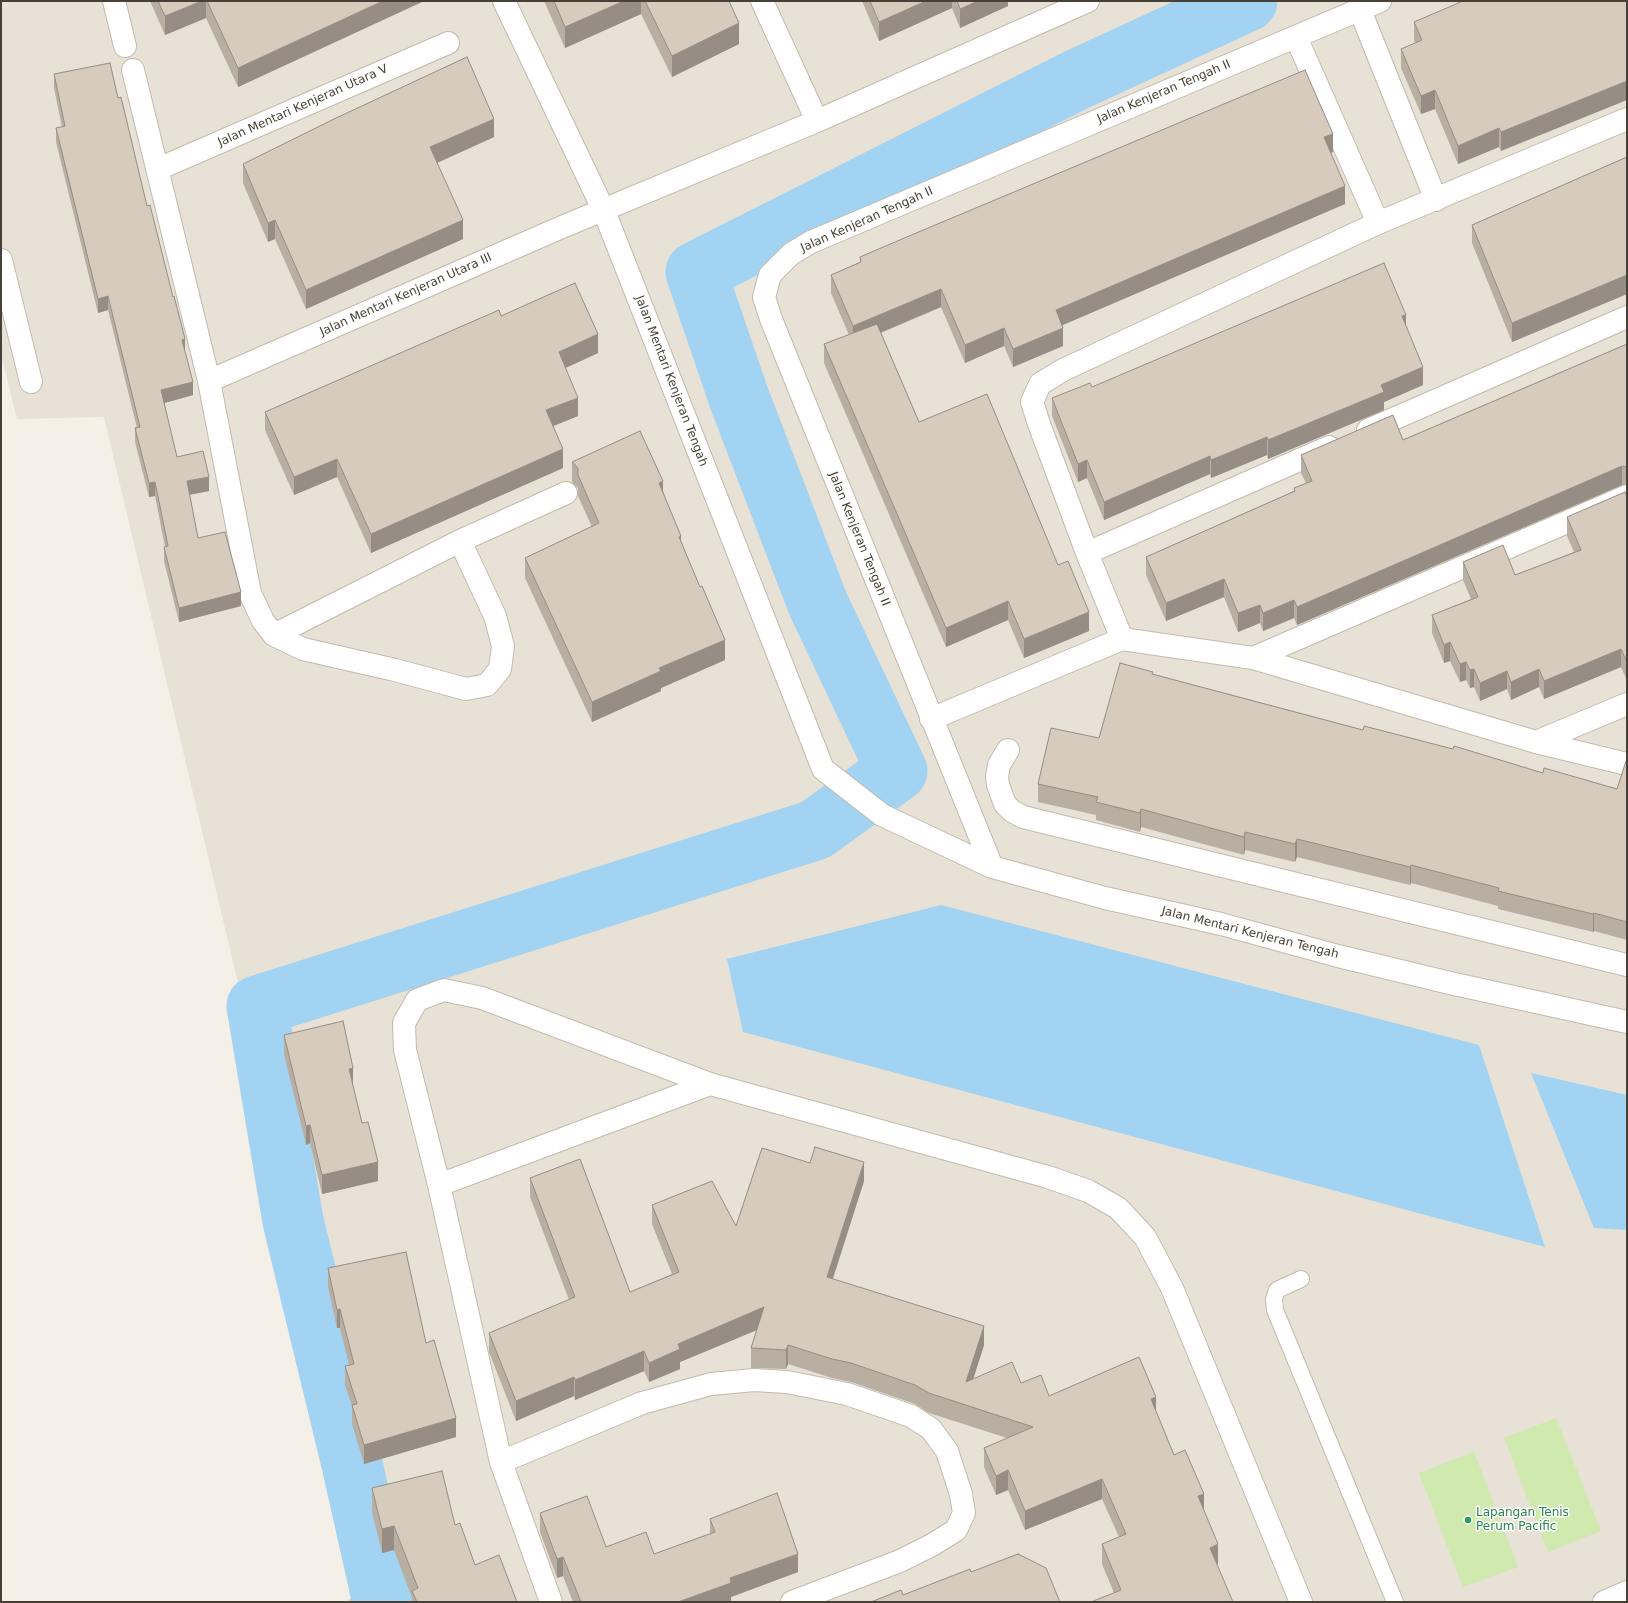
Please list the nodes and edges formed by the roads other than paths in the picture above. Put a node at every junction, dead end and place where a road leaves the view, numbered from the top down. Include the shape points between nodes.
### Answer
1 (114, 1) edge
2 (504, 1) edge
3 (762, 1) edge
4 (1088, 1) edge
5 (1380, 1) edge
6 (1360, 10) junction
7 (1296, 37) junction
8 (448, 42) dead end
9 (125, 46) dead end
10 (133, 70) dead end
11 (1627, 119) edge
12 (817, 121) junction
13 (158, 169) junction
14 (1436, 200) junction
15 (604, 211) junction
16 (1378, 223) junction
17 (1, 260) edge
18 (1627, 317) edge
19 (209, 381) junction
20 (31, 382) dead end
21 (566, 493) dead end
22 (1627, 496) edge
23 (460, 541) junction
24 (1087, 553) junction
25 (274, 636) junction
26 (1122, 639) junction
27 (1253, 658) junction
28 (1627, 704) edge
29 (931, 719) junction
30 (1536, 742) junction
31 (1008, 750) dead end
32 (1627, 764) edge
33 (992, 867) junction
34 (1627, 965) edge
35 (1627, 1022) edge
36 (710, 1084) junction
37 (439, 1185) junction
38 (1301, 1279) dead end
39 (501, 1462) junction
40 (1627, 1592) edge
41 (551, 1602) edge
42 (792, 1602) edge
43 (1301, 1602) edge
44 (1395, 1602) edge
45 (1604, 1602) edge

1 - 9 street
2 - 15 street, Jalan Mentari Kenjeran Tengah
3 - 12 street
4 - 12 street, Jalan Mentari Kenjeran Utara III
5 - 6 street, Jalan Kenjeran Tengah II
6 - 7 street, Jalan Kenjeran Tengah II
6 - 14 street
7 - 16 street
7 - 29 street, Jalan Kenjeran Tengah II via 811,242 790,254 770,275 764,297 771,319
8 - 13 street, Jalan Mentari Kenjeran Utara V
10 - 13 street
11 - 14 street
12 - 15 street, Jalan Mentari Kenjeran Utara III
13 - 19 street
14 - 16 street
15 - 19 street, Jalan Mentari Kenjeran Utara III
15 - 33 street, Jalan Mentari Kenjeran Tengah via 823,769 882,815
16 - 24 street via 1063,370 1040,384 1032,402
17 - 20 street
18 - 24 street
19 - 25 street via 250,593 263,621
21 - 23 street
22 - 27 street
23 - 25 street
23 - 25 street via 495,616 503,646 500,669 487,685 466,689 304,649
24 - 26 street
26 - 27 street
26 - 29 street
27 - 30 street
28 - 30 street
29 - 33 street, Jalan Kenjeran Tengah II
30 - 32 street
31 - 34 street via 999,766 998,785 1005,804 1023,817
33 - 35 street, Jalan Mentari Kenjeran Tengah via 1105,898 1221,924 1375,965
36 - 37 street
36 - 37 street via 482,998 444,990 417,1000 404,1023 405,1050
36 - 43 street via 1048,1177 1088,1191 1118,1208 1145,1237 1172,1288
37 - 39 street
38 - 44 lane via 1277,1290 1274,1310
39 - 41 street
39 - 42 street via 642,1403 711,1384 747,1381 787,1382 847,1394 911,1416 931,1429 947,1451 961,1494 964,1513 956,1530 932,1546
40 - 45 street

